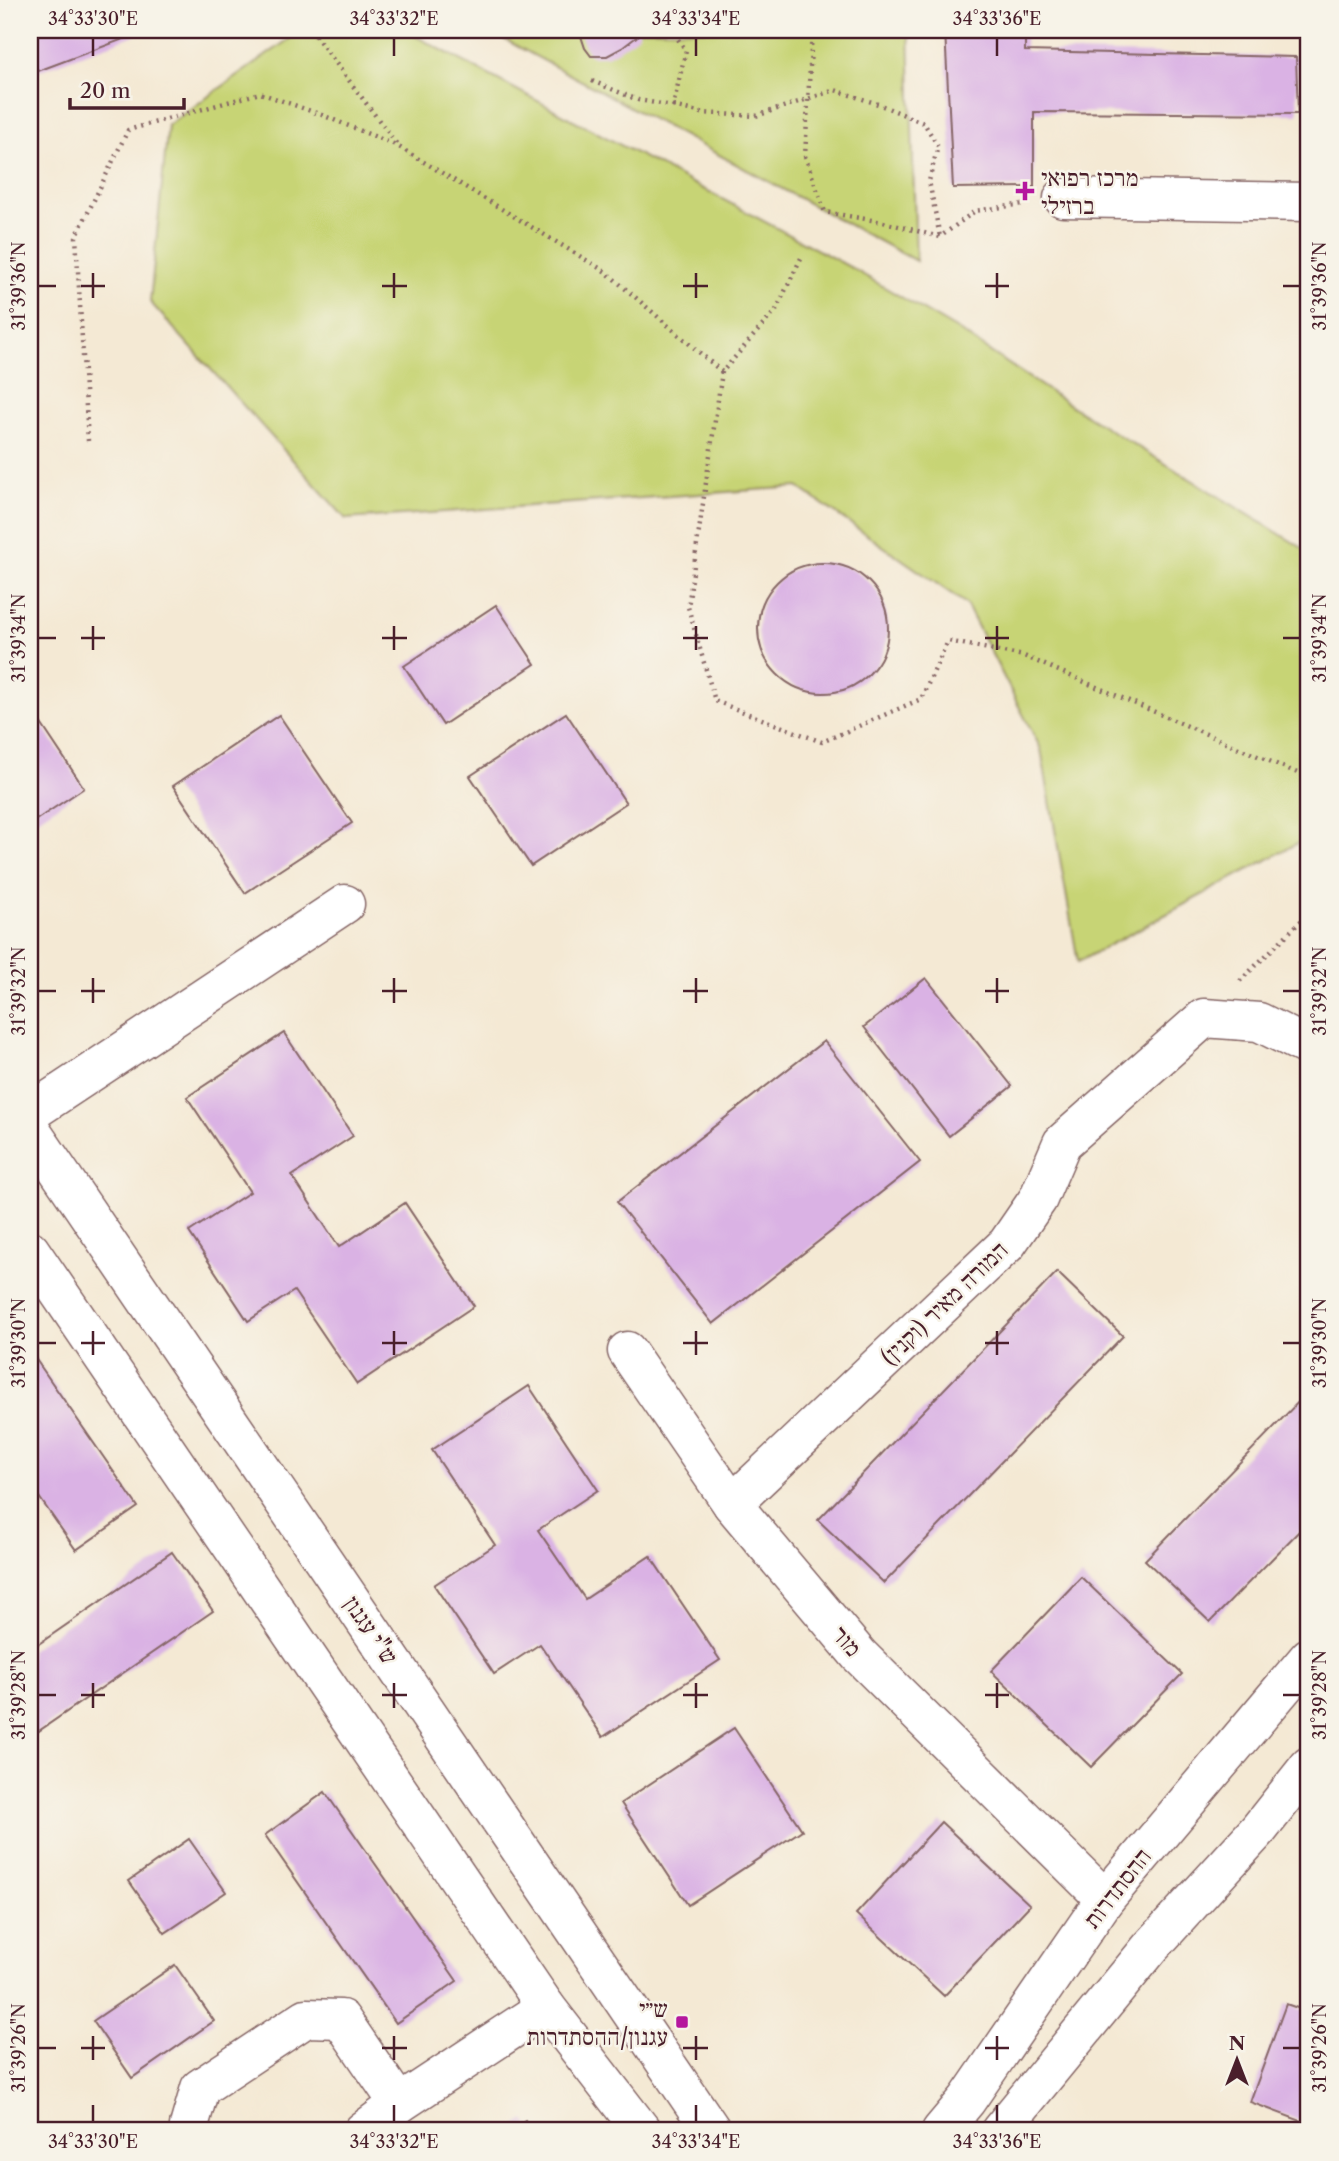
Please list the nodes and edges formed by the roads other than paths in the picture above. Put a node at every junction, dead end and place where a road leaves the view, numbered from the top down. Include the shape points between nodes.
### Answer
1 (1063, 198) road end
2 (1309, 202) edge
3 (345, 904) dead end
4 (1309, 1047) edge
5 (30, 1113) edge
6 (30, 1129) edge
7 (30, 1250) edge
8 (627, 1351) dead end
9 (732, 1504) junction
10 (1309, 1657) edge
11 (1309, 1766) edge
12 (1105, 1899) junction
13 (546, 2007) junction
14 (399, 2104) junction
15 (192, 2131) edge
16 (363, 2131) edge
17 (642, 2131) edge
18 (712, 2131) edge
19 (941, 2131) edge
20 (1000, 2131) edge

1 - 2 street
3 - 5 street
4 - 9 street, המורה מאיר (וקנין) via 1259,1021 1204,1018 1062,1143 1038,1199 1007,1244
6 - 18 street, ש"י עגנון
7 - 13 street
8 - 9 street, מור
9 - 12 street, מור via 859,1655
10 - 12 street, ההסתדרות
11 - 20 street via 1259,1829 1150,1948
12 - 19 street, ההסתדרות
13 - 14 street
13 - 17 street
14 - 15 street via 341,2020 306,2018 200,2088 189,2126
14 - 16 street

